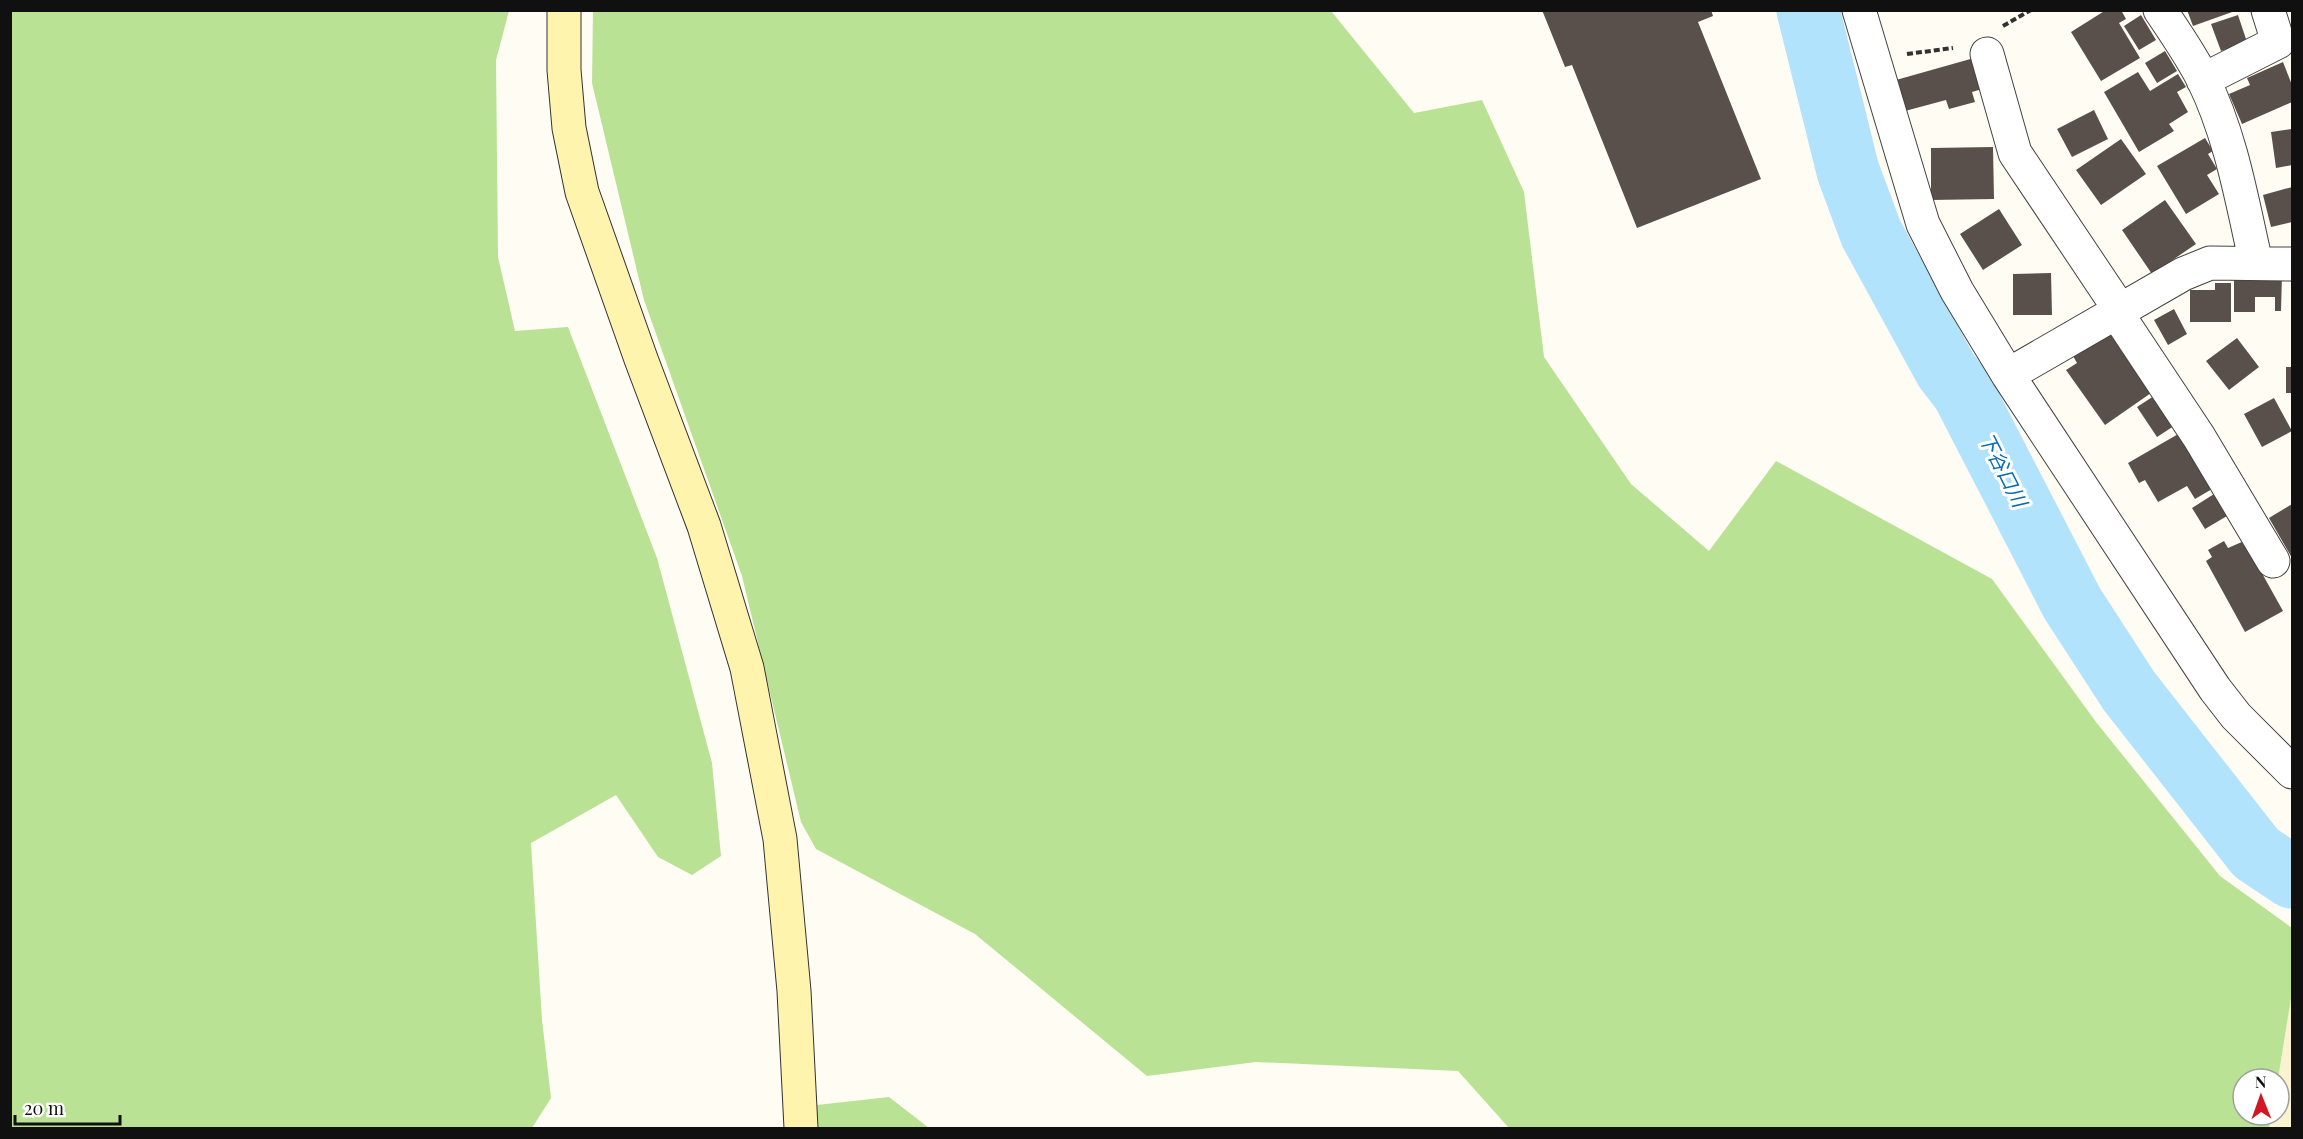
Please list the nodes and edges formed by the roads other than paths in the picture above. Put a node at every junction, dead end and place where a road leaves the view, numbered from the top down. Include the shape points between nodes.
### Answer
1 (564, 10) edge
2 (1859, 10) edge
3 (2160, 10) edge
4 (2268, 10) edge
5 (1987, 54) dead end
6 (2203, 80) junction
7 (2256, 264) junction
8 (2292, 264) edge
9 (2118, 311) junction
10 (2008, 375) junction
11 (2273, 561) dead end
12 (2292, 772) edge
13 (801, 1128) edge

1 - 13 street via 569,128 582,192 704,526 747,668 780,839
2 - 10 street via 1923,224 1957,291
3 - 6 street
4 - 6 street via 2278,42
5 - 9 street via 2015,153
6 - 7 street via 2232,158
7 - 8 street
7 - 9 street via 2210,263 2183,273
9 - 10 street
9 - 11 street
10 - 12 street via 2215,689

